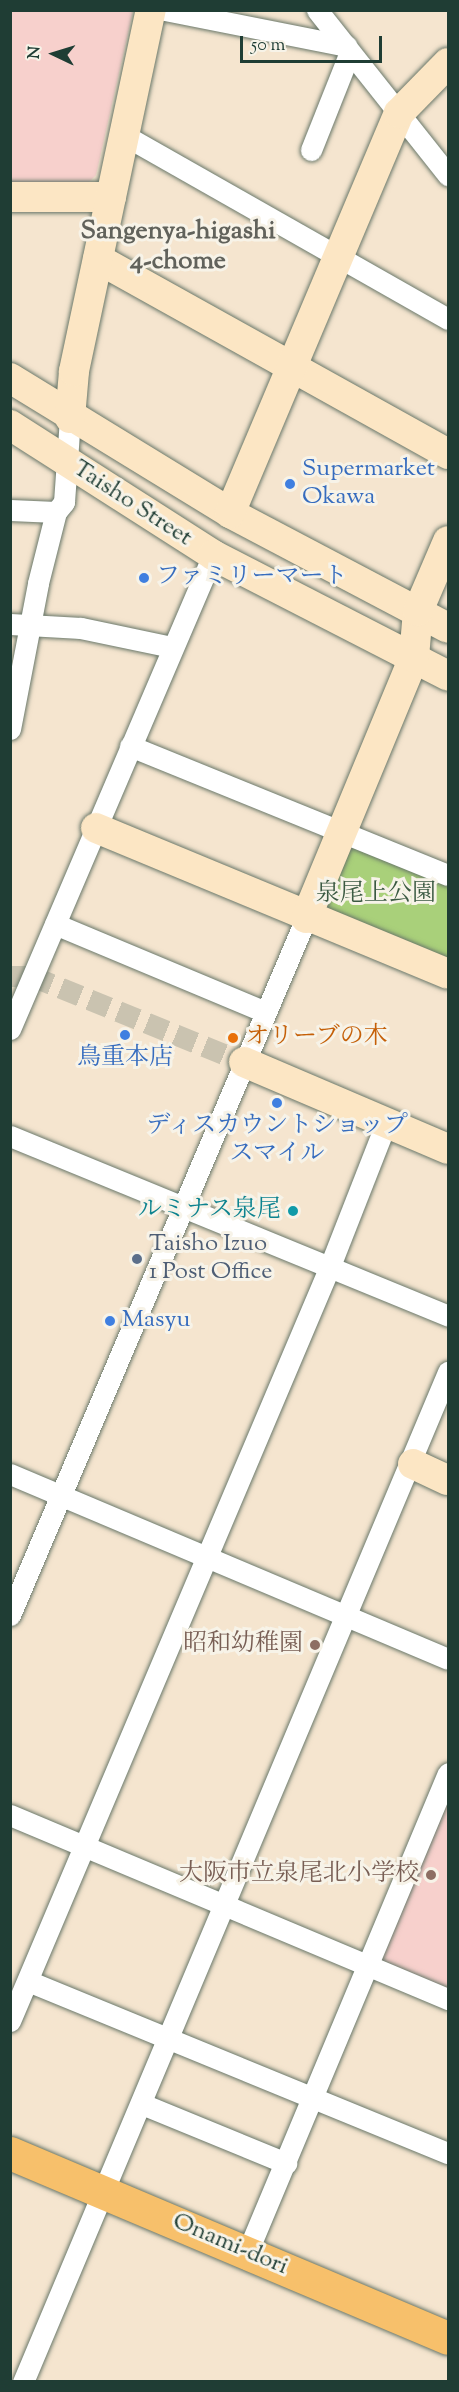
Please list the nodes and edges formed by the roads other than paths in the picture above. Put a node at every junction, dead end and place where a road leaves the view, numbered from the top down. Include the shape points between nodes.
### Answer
1 (151, 10) edge
2 (165, 10) edge
3 (317, 10) edge
4 (348, 49) junction
5 (448, 63) edge
6 (399, 113) junction
7 (124, 135) junction
8 (311, 150) dead end
9 (448, 175) edge
10 (10, 197) edge
11 (111, 198) junction
12 (339, 255) junction
13 (98, 259) junction
14 (448, 319) edge
15 (290, 368) junction
16 (10, 378) edge
17 (70, 418) junction
18 (10, 425) edge
19 (448, 454) edge
20 (67, 462) junction
21 (10, 510) edge
22 (56, 512) junction
23 (230, 513) junction
24 (448, 541) edge
25 (213, 555) junction
26 (418, 611) junction
27 (20, 625) edge
28 (448, 628) edge
29 (172, 647) junction
30 (414, 657) junction
31 (448, 676) edge
32 (10, 729) edge
33 (130, 746) junction
34 (96, 828) junction
35 (342, 831) junction
36 (448, 875) edge
37 (306, 918) junction
38 (55, 924) junction
39 (448, 974) edge
40 (265, 1012) junction
41 (10, 1029) edge
42 (244, 1062) junction
43 (386, 1123) junction
44 (10, 1136) edge
45 (448, 1149) edge
46 (182, 1204) junction
47 (330, 1266) junction
48 (448, 1316) edge
49 (448, 1372) edge
50 (413, 1464) junction
51 (10, 1474) edge
52 (448, 1480) edge
53 (60, 1495) junction
54 (208, 1556) junction
55 (347, 1614) junction
56 (10, 1615) edge
57 (448, 1659) edge
58 (448, 1773) edge
59 (10, 1815) edge
60 (83, 1847) junction
61 (224, 1908) junction
62 (367, 1965) junction
63 (28, 1981) junction
64 (448, 1999) edge
65 (10, 2021) edge
66 (170, 2037) junction
67 (314, 2096) junction
68 (142, 2104) junction
69 (10, 2153) edge
70 (448, 2153) edge
71 (285, 2163) junction
72 (104, 2192) junction
73 (247, 2253) junction
74 (448, 2338) edge
75 (23, 2382) edge

1 - 7 street
2 - 4 street
3 - 4 street
4 - 6 street
4 - 8 street
5 - 6 street
6 - 9 street
6 - 12 street
7 - 11 street
7 - 12 street
10 - 11 street
11 - 13 street
12 - 14 street
12 - 15 street
13 - 15 street
13 - 17 street via 74,371
15 - 19 street
15 - 23 street
16 - 17 street, Taisho Street
17 - 20 street
17 - 23 street, Taisho Street
18 - 20 street, Taisho Street
20 - 22 street via 64,502
20 - 25 street, Taisho Street
21 - 22 street
22 - 27 street
23 - 26 street, Taisho Street
24 - 26 street
25 - 29 street
25 - 30 street, Taisho Street
26 - 28 street, Taisho Street
26 - 30 street
27 - 29 street via 81,628
27 - 32 street
29 - 33 street
30 - 31 street, Taisho Street
30 - 35 street
33 - 34 street
33 - 35 street
34 - 37 street
34 - 38 street
35 - 36 street
35 - 37 street
37 - 39 street
37 - 40 street
38 - 40 street
38 - 41 street
40 - 42 street
42 - 43 street
42 - 46 street
43 - 45 street
43 - 47 street
44 - 46 street
46 - 47 street
46 - 53 street
47 - 48 street
47 - 54 street
49 - 50 street
50 - 52 street
50 - 55 street
51 - 53 street
53 - 54 street
53 - 56 street
54 - 55 street
54 - 60 street
55 - 57 street
55 - 61 street
58 - 62 street
59 - 60 street
60 - 61 street
60 - 63 street
61 - 62 street
61 - 66 street
62 - 64 street
62 - 67 street
63 - 65 street
63 - 66 street
66 - 67 street
66 - 68 street
67 - 70 street
67 - 71 street
68 - 71 street
68 - 72 street
69 - 72 main road, Onami-dori
71 - 73 street
72 - 73 main road, Onami-dori
72 - 75 street
73 - 74 main road, Onami-dori

